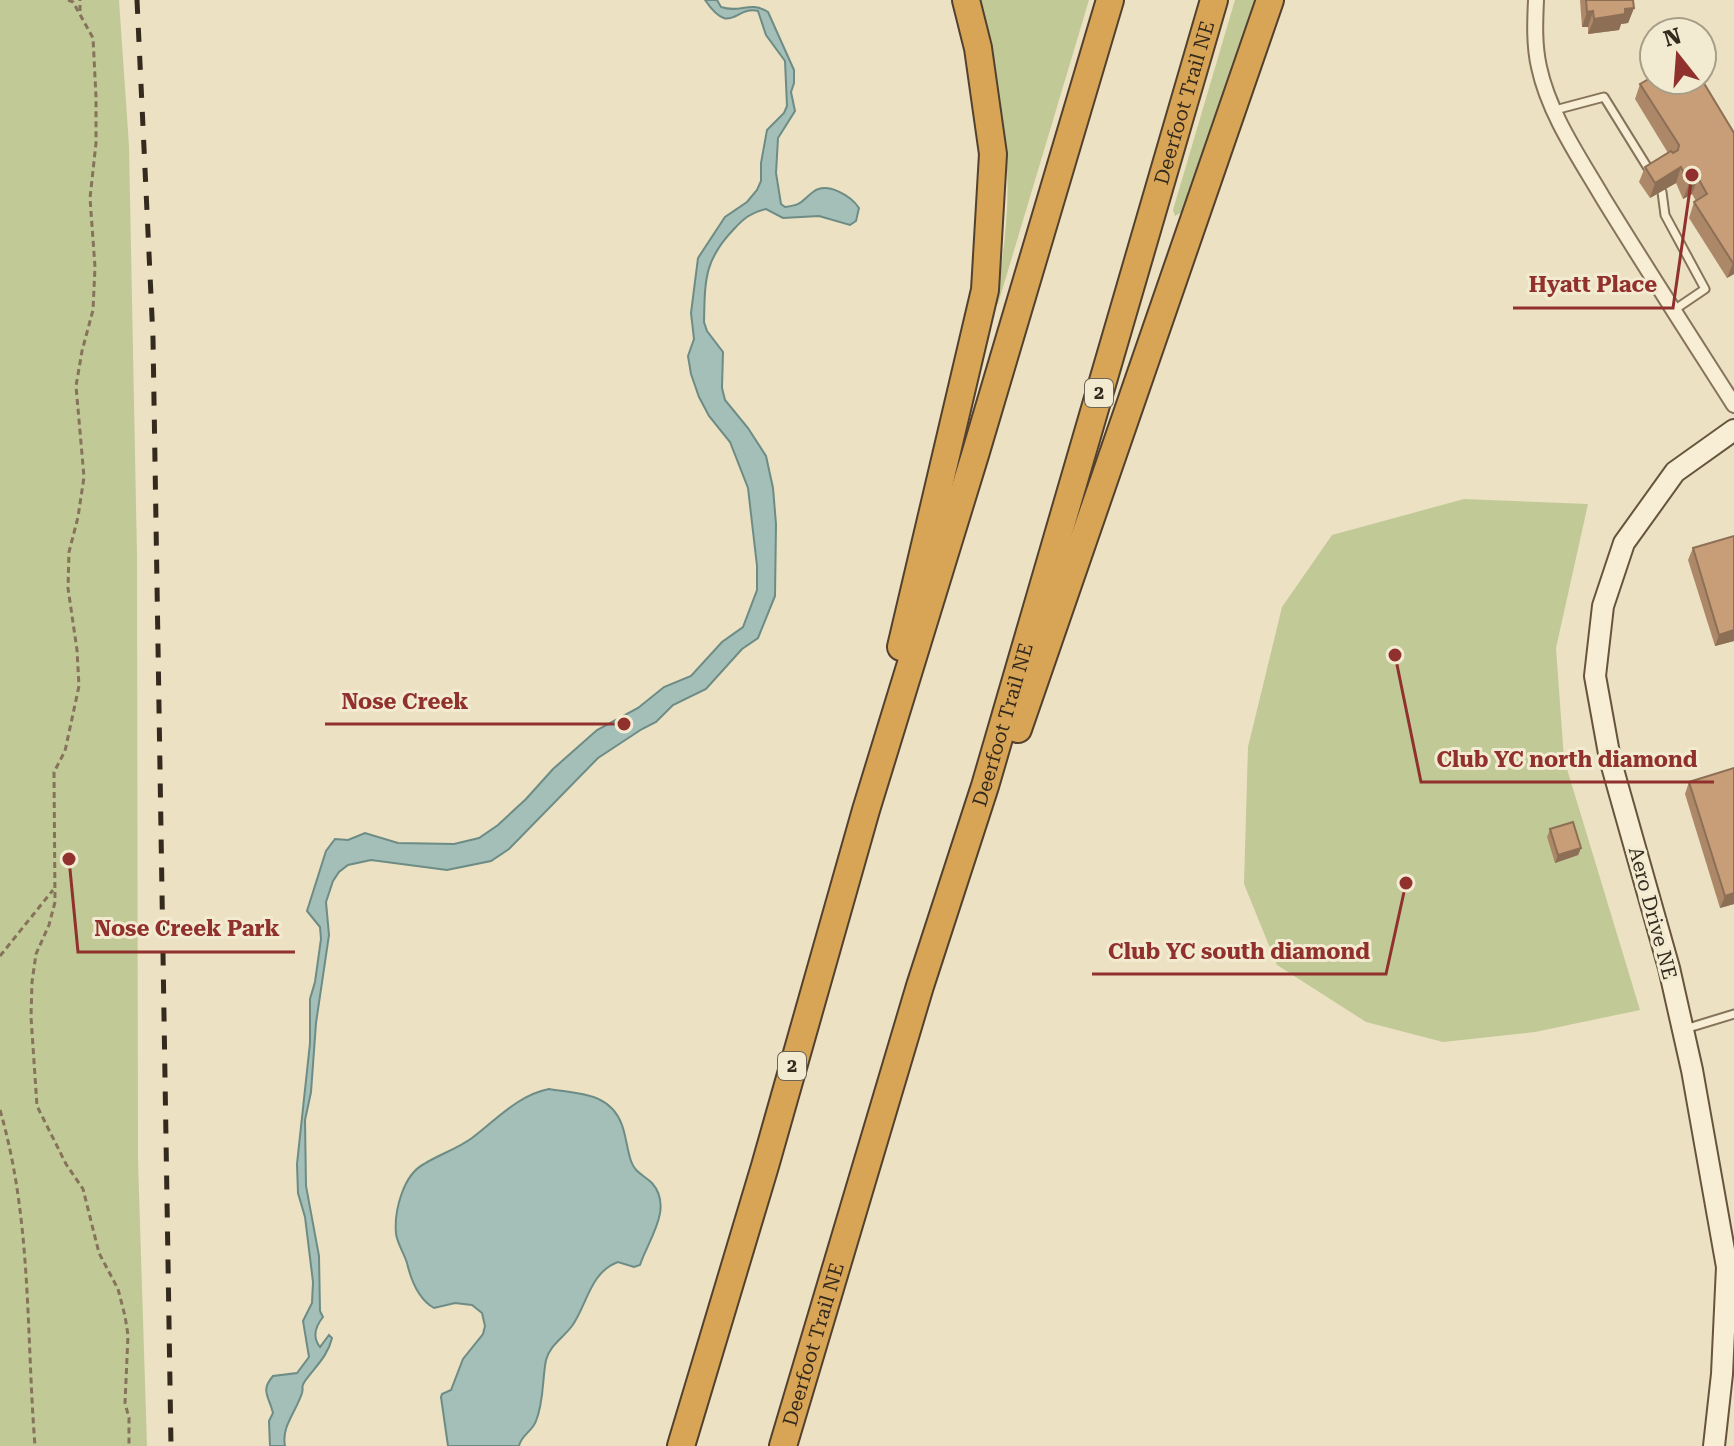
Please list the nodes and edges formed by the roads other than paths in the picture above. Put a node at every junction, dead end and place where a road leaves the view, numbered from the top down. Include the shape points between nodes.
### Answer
1 (966, 0) edge
2 (1110, 0) edge
3 (1214, 0) edge
4 (1270, 0) edge
5 (1536, 0) edge
6 (1554, 111) junction
7 (1652, 174) edge
8 (1662, 192) edge
9 (1674, 310) junction
10 (1734, 405) edge
11 (1734, 430) edge
12 (904, 686) junction
13 (985, 786) junction
14 (1734, 1014) edge
15 (1683, 1029) junction
16 (1730, 1266) edge
17 (681, 1446) edge
18 (783, 1446) edge
19 (1714, 1446) edge

1 - 12 highway via 993,154 985,290 900,642
2 - 12 highway, 2
3 - 13 highway, Deerfoot Trail NE / 2
4 - 13 highway via 1008,760
5 - 6 street via 1538,67
6 - 7 lane via 1604,97
6 - 9 street
8 - 9 lane via 1665,215 1705,289
9 - 10 street
11 - 15 street, Aero Drive NE via 1675,472 1624,543 1603,606 1595,676 1610,759
12 - 17 highway, 2
13 - 18 highway, Deerfoot Trail NE / 2
14 - 15 lane
15 - 16 street, Aero Drive NE
16 - 19 street, Aero Drive NE

